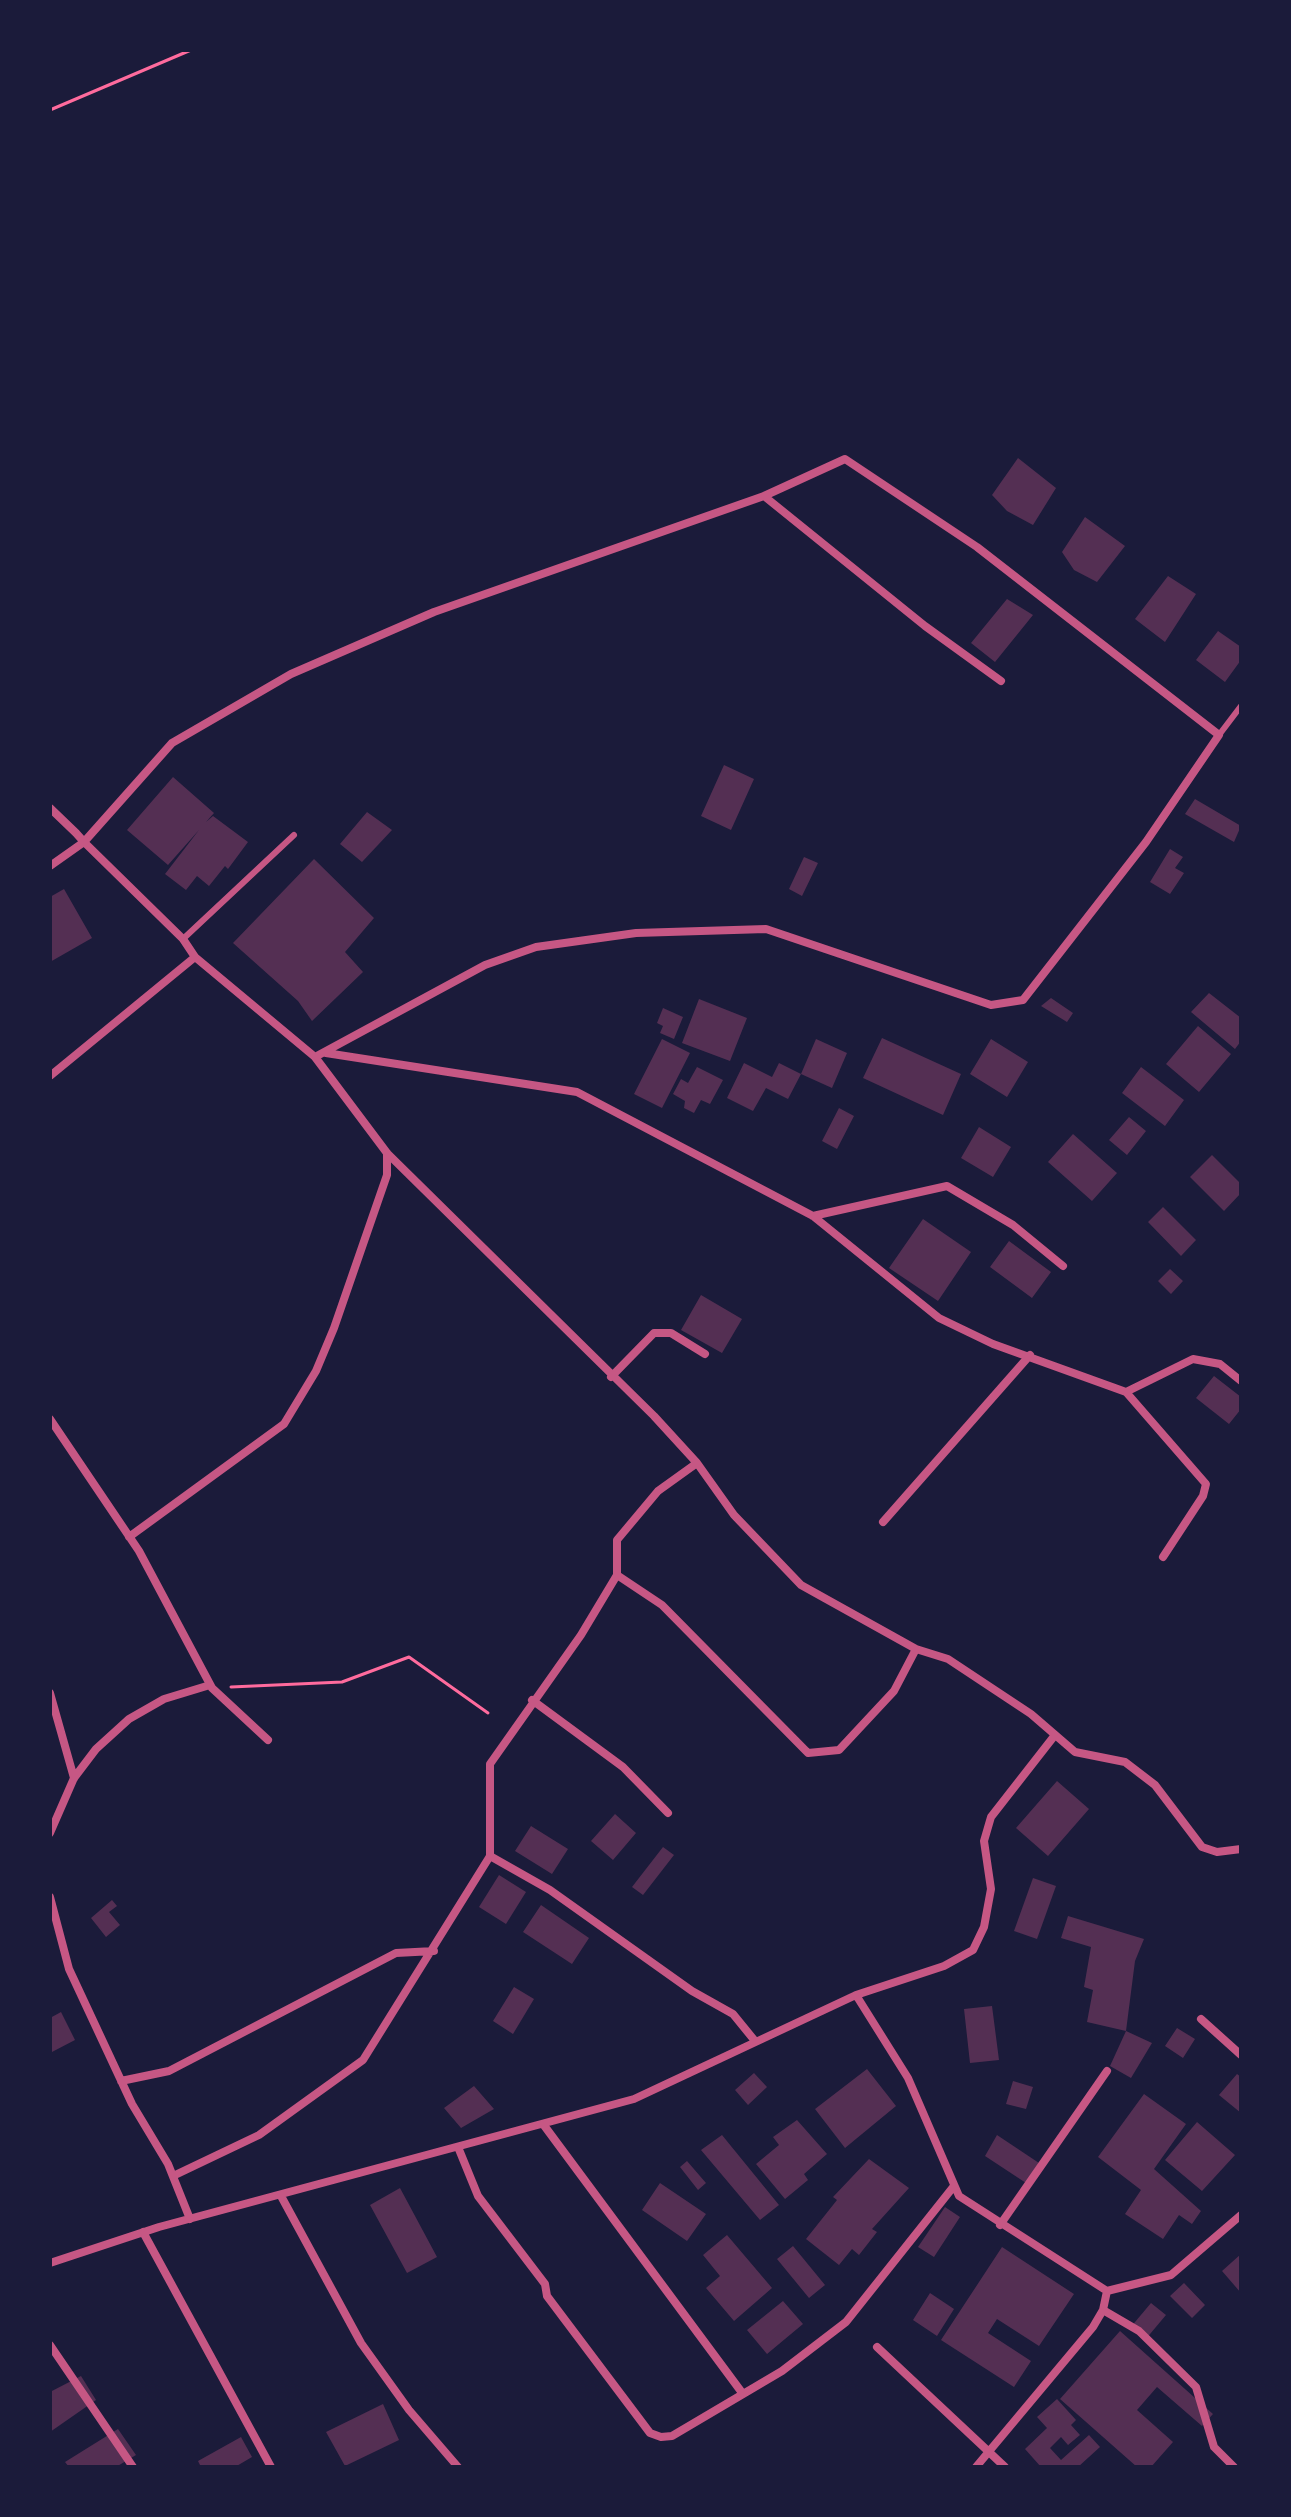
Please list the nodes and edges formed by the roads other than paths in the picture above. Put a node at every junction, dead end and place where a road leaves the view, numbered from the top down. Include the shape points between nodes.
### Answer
1 (764, 496) junction
2 (1001, 681) dead end
3 (1241, 706) edge
4 (1219, 735) junction
5 (50, 808) edge
6 (294, 835) dead end
7 (84, 842) junction
8 (50, 866) edge
9 (183, 939) junction
10 (195, 957) junction
11 (325, 1053) junction
12 (315, 1057) junction
13 (50, 1076) edge
14 (387, 1153) junction
15 (813, 1216) junction
16 (1063, 1266) dead end
17 (705, 1354) dead end
18 (1030, 1355) junction
19 (611, 1377) junction
20 (1241, 1381) edge
21 (1126, 1392) junction
22 (50, 1419) edge
23 (697, 1463) junction
24 (883, 1522) dead end
25 (129, 1537) junction
26 (1163, 1557) dead end
27 (617, 1575) junction
28 (916, 1649) junction
29 (211, 1687) junction
30 (50, 1693) edge
31 (532, 1700) junction
32 (1055, 1735) junction
33 (268, 1740) dead end
34 (74, 1778) junction
35 (668, 1813) dead end
36 (50, 1833) edge
37 (1241, 1849) edge
38 (490, 1856) junction
39 (50, 1897) edge
40 (434, 1951) junction
41 (856, 1995) junction
42 (1201, 2019) dead end
43 (755, 2041) junction
44 (1241, 2055) edge
45 (1107, 2071) dead end
46 (121, 2081) junction
47 (543, 2124) junction
48 (458, 2147) junction
49 (173, 2176) junction
50 (954, 2186) junction
51 (281, 2196) junction
52 (1241, 2215) edge
53 (190, 2219) junction
54 (1000, 2225) junction
55 (143, 2232) junction
56 (50, 2263) edge
57 (1107, 2291) junction
58 (1103, 2310) junction
59 (50, 2345) edge
60 (877, 2347) dead end
61 (743, 2394) junction
62 (987, 2450) junction
63 (133, 2467) edge
64 (271, 2467) edge
65 (458, 2467) edge
66 (976, 2467) edge
67 (1005, 2467) edge
68 (1234, 2467) edge

1 - 2 street
1 - 4 street via 845,459 977,547
1 - 7 street via 434,612 291,674 172,743
3 - 4 lane
4 - 11 street via 1146,842 1023,1000 991,1005 766,929 636,933 536,947 485,965
5 - 7 street
6 - 9 lane
7 - 8 street
7 - 9 street
9 - 10 street
10 - 12 street
10 - 13 street
11 - 12 street
11 - 15 street via 577,1092
12 - 14 street
14 - 19 street
14 - 25 street via 387,1175 334,1328 284,1424
15 - 16 street via 947,1186 1013,1225
15 - 18 street via 939,1318
17 - 19 street via 671,1333 654,1333
18 - 21 street
18 - 24 street
19 - 23 street
20 - 21 street via 1220,1364 1193,1359
21 - 26 street via 1206,1484
22 - 25 street
23 - 27 street via 658,1491 617,1540
23 - 28 street via 734,1515 801,1585
25 - 29 street
27 - 28 street via 662,1605 808,1753 839,1750 894,1691
27 - 31 street
28 - 32 street via 948,1659
29 - 33 street
29 - 34 street via 164,1699 129,1719
30 - 34 street
31 - 35 street via 623,1767
31 - 38 street via 490,1764
32 - 37 street via 1075,1752 1125,1762 1155,1785 1202,1847 1217,1852
32 - 41 street via 991,1817 984,1841 991,1889 984,1927 973,1950 944,1966
34 - 36 street
38 - 40 street
38 - 43 street via 550,1890 733,2014
39 - 46 street via 69,1969
40 - 46 street via 396,1953 169,2071
40 - 49 street via 363,2060 259,2135
41 - 43 street
41 - 50 street via 908,2078
42 - 44 street
43 - 47 street via 634,2099
45 - 54 street
46 - 49 street
47 - 48 street
47 - 61 street
48 - 51 street
48 - 61 street via 478,2196 650,2433 672,2436
49 - 53 street
50 - 54 street via 959,2196
50 - 61 street via 846,2322
51 - 53 street
51 - 65 street via 361,2343
52 - 57 street via 1171,2275
53 - 55 street
54 - 57 street
55 - 56 street
55 - 64 street
57 - 58 street
58 - 62 street via 1059,2371
58 - 68 street via 1139,2331 1196,2387 1214,2447
59 - 63 street
60 - 62 street
62 - 66 street
62 - 67 street

